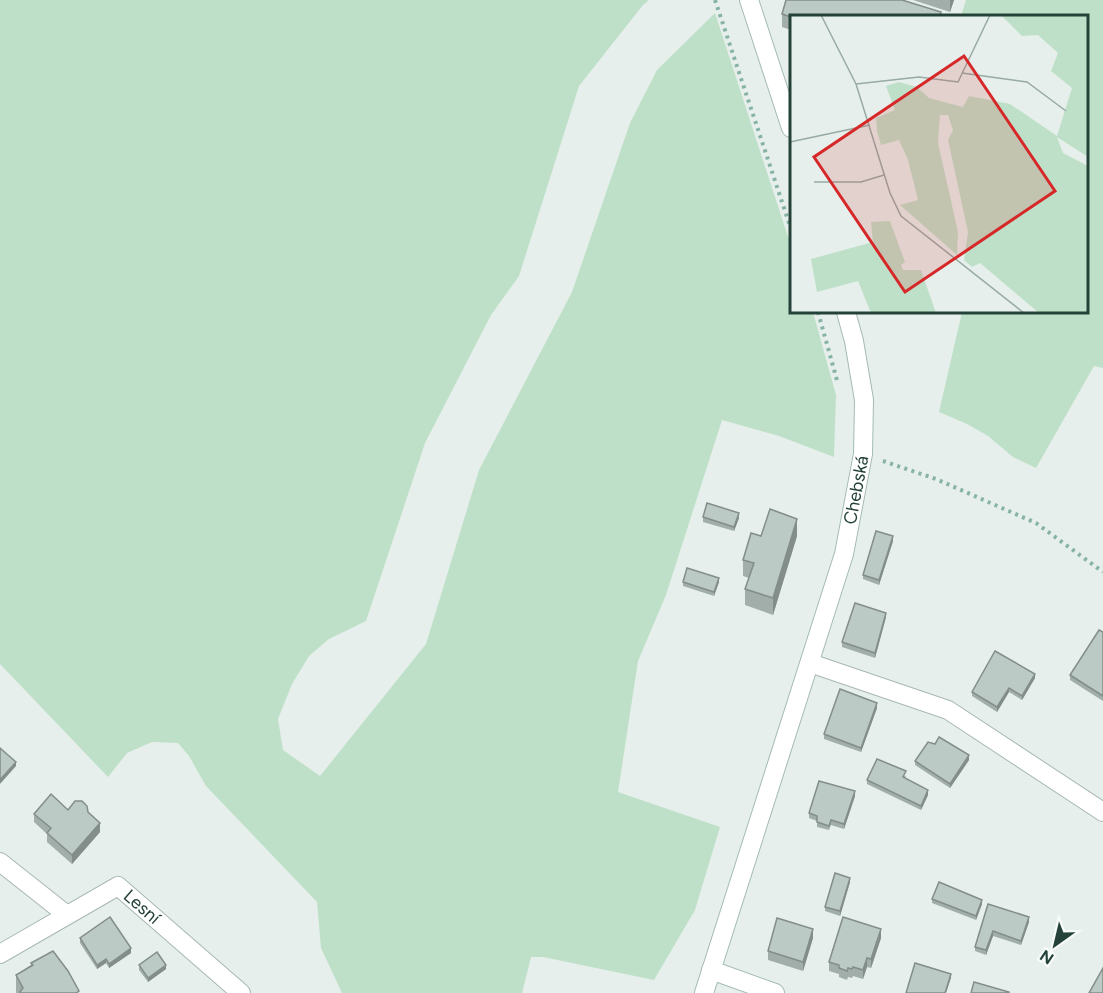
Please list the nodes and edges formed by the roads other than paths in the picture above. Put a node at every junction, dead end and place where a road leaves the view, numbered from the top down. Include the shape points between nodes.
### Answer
1 (749, 0) edge
2 (790, 125) edge
3 (847, 314) edge
4 (810, 663) junction
5 (1103, 812) edge
6 (0, 862) edge
7 (67, 915) junction
8 (0, 954) edge
9 (711, 970) junction
10 (241, 993) edge
11 (704, 993) edge
12 (775, 993) edge

1 - 2 street
3 - 4 street, Chebská via 864,400 863,454 844,554
4 - 5 street via 948,710
4 - 9 street, Chebská
6 - 7 street
7 - 8 street, Lesní
7 - 10 street, Lesní via 118,886
9 - 11 street, Chebská
9 - 12 street

